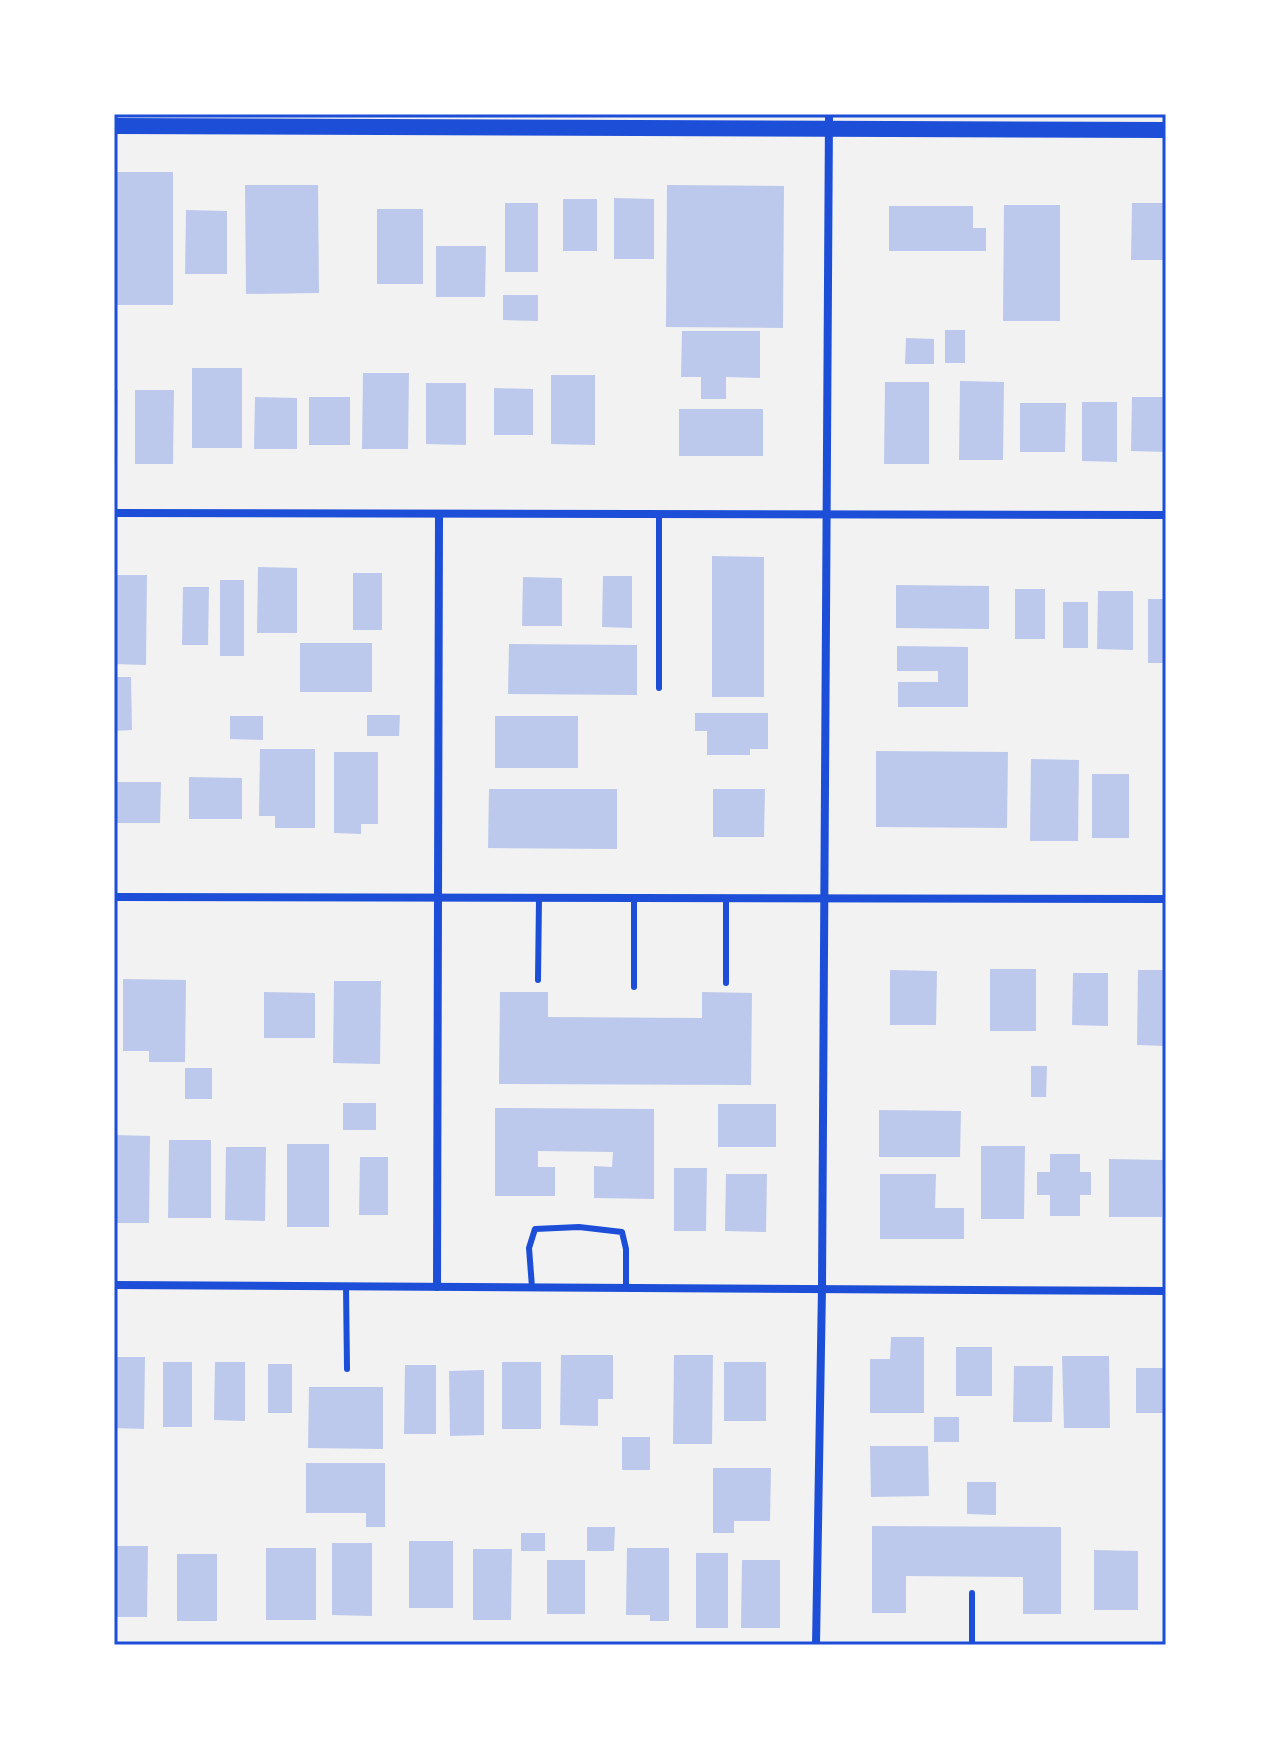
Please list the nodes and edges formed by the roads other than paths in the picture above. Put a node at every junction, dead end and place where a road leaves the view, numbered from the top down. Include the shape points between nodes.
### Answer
1 (828, 121) edge
2 (114, 126) edge
3 (1166, 130) edge
4 (114, 513) edge
5 (439, 514) junction
6 (659, 514) junction
7 (825, 514) junction
8 (1166, 515) edge
9 (659, 688) dead end
10 (114, 897) edge
11 (439, 898) junction
12 (539, 898) junction
13 (634, 898) junction
14 (726, 898) junction
15 (823, 899) junction
16 (1166, 899) edge
17 (538, 980) dead end
18 (726, 983) dead end
19 (634, 987) dead end
20 (114, 1285) edge
21 (346, 1286) junction
22 (437, 1287) junction
23 (532, 1287) junction
24 (626, 1287) junction
25 (822, 1288) junction
26 (1166, 1291) edge
27 (347, 1369) dead end
28 (972, 1593) dead end
29 (816, 1645) edge
30 (972, 1645) edge

1 - 2 main road
1 - 3 main road
1 - 7 street
4 - 5 street
5 - 6 street
5 - 11 street
6 - 7 street
6 - 9 lane
7 - 8 street
7 - 15 street
10 - 11 street
11 - 12 street
11 - 22 street
12 - 13 street
12 - 17 lane
13 - 14 street
13 - 19 lane
14 - 15 street
14 - 18 lane
15 - 16 street
15 - 25 street
20 - 21 street
21 - 22 street
21 - 27 lane
22 - 23 street
23 - 24 street
23 - 24 lane via 529,1248 535,1229 579,1227 622,1232
24 - 25 street
25 - 26 street
25 - 29 street
28 - 30 lane

